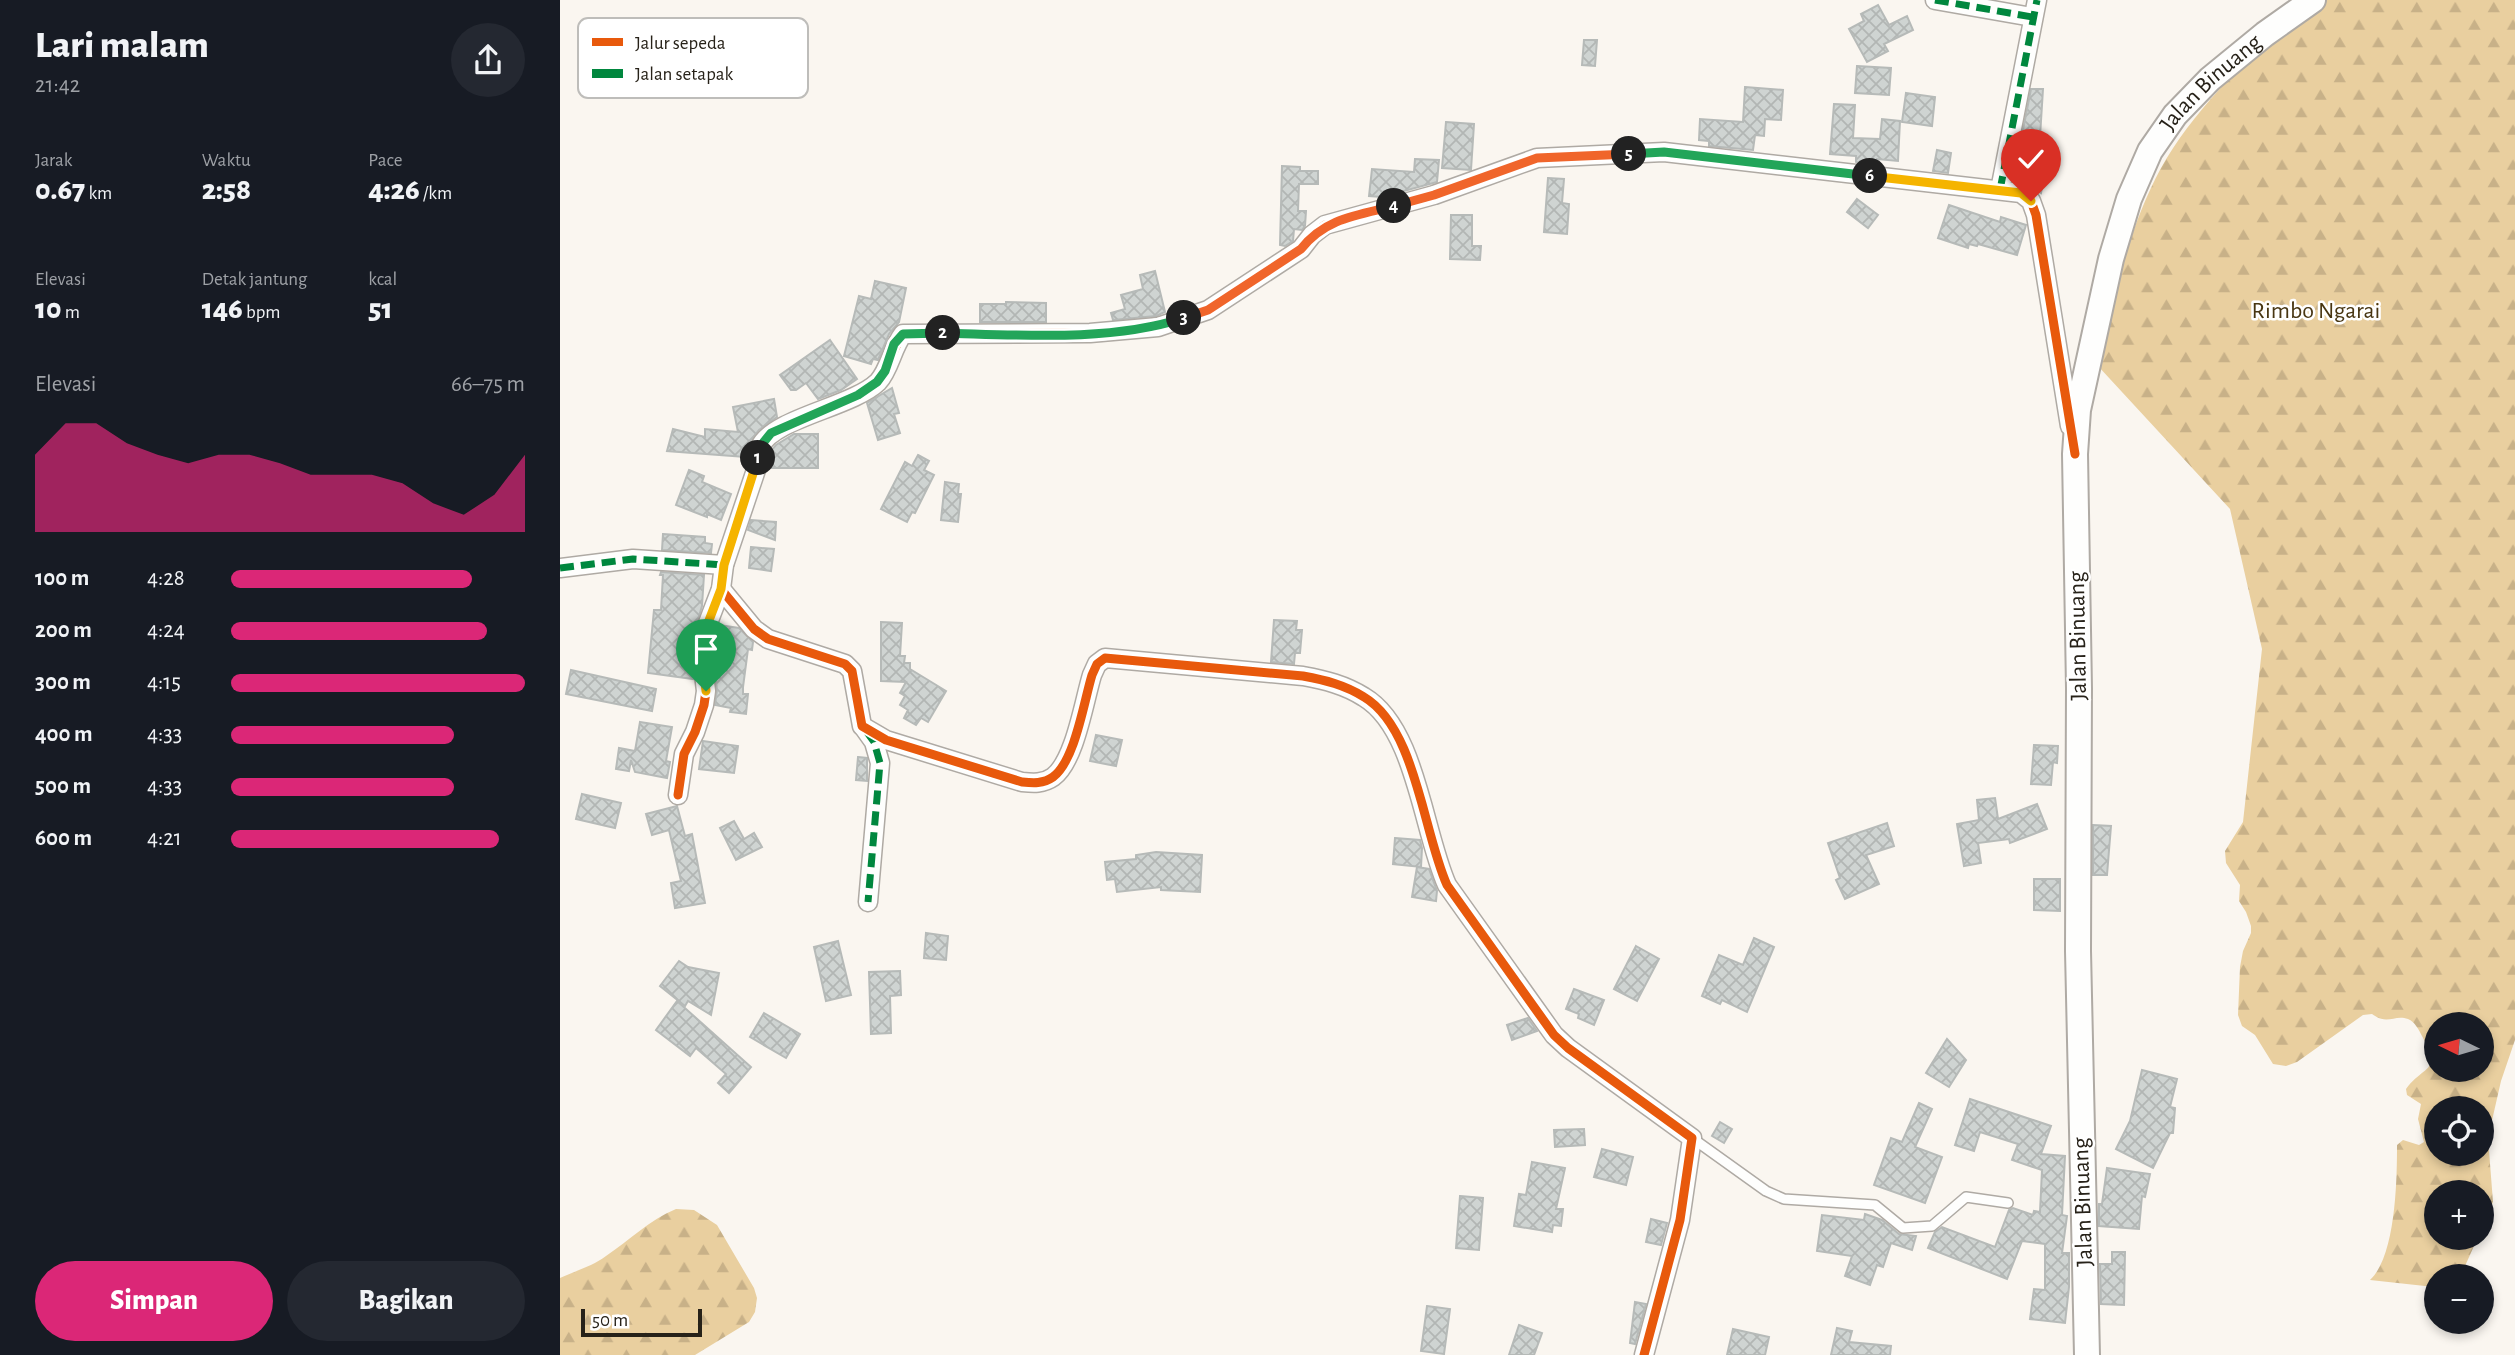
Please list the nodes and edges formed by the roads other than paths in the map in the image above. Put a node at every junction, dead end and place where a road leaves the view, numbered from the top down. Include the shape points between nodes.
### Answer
1 (1935, 0) edge
2 (2313, 0) edge
3 (2035, 9) edge
4 (2000, 190) junction
5 (2074, 454) junction
6 (724, 565) junction
7 (560, 568) edge
8 (721, 589) junction
9 (862, 726) junction
10 (678, 795) dead end
11 (868, 902) dead end
12 (1692, 1138) junction
13 (2008, 1203) dead end
14 (1644, 1355) edge
15 (2087, 1355) edge

1 - 3 street
2 - 5 main road, Jalan Binuang via 2210,79 2175,115 2150,151 2111,259 2078,410
3 - 4 street
4 - 5 street via 2021,193 2031,201 2036,215
4 - 6 street via 1664,152 1537,158 1434,195 1325,225 1301,249 1208,310 1158,327 1090,333 903,334 877,382 771,433 759,448 758,464
5 - 15 main road, Jalan Binuang via 2079,1075
6 - 7 street via 633,559
6 - 8 street
8 - 9 street via 768,639 845,664 852,671
8 - 10 street via 703,636 704,705 684,754
9 - 11 street via 874,742 880,763
9 - 12 street via 886,740 1021,782 1038,783 1061,770 1092,675 1105,658 1303,676 1333,682 1366,698 1391,724 1412,770 1447,885 1554,1035
12 - 13 lane via 1784,1199 1875,1206 1903,1228 1932,1226 1966,1198
12 - 14 street via 1680,1220

